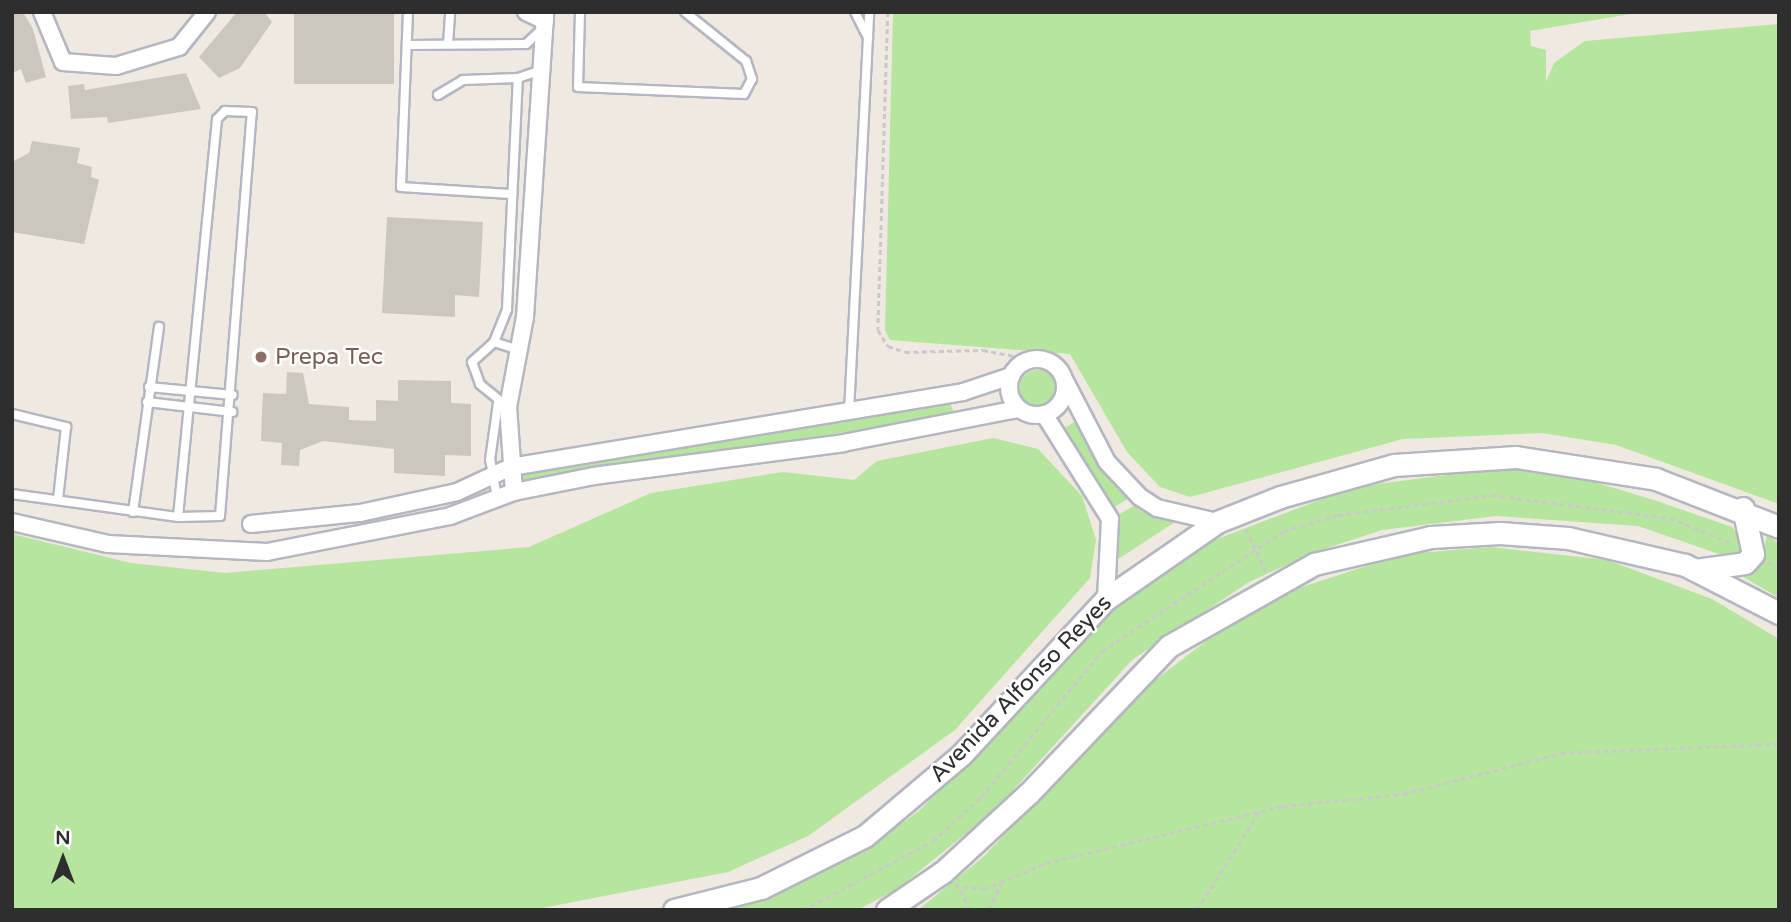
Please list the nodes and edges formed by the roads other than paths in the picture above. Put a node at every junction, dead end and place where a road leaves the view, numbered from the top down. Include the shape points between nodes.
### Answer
1 (42, 12) edge
2 (207, 12) edge
3 (408, 12) edge
4 (450, 12) edge
5 (526, 12) edge
6 (580, 12) edge
7 (685, 12) edge
8 (855, 12) edge
9 (869, 12) edge
10 (545, 20) edge
11 (869, 40) junction
12 (408, 44) junction
13 (448, 44) junction
14 (526, 44) junction
15 (545, 65) junction
16 (518, 78) junction
17 (438, 94) dead end
18 (510, 194) junction
19 (159, 327) dead end
20 (494, 342) junction
21 (515, 349) junction
22 (1011, 376) junction
23 (1065, 381) junction
24 (149, 387) junction
25 (192, 391) junction
26 (233, 395) junction
27 (147, 402) junction
28 (503, 405) junction
29 (191, 408) junction
30 (1018, 409) junction
31 (232, 412) junction
32 (849, 412) junction
33 (12, 414) edge
34 (1044, 414) junction
35 (511, 467) junction
36 (491, 475) junction
37 (514, 492) junction
38 (12, 494) edge
39 (497, 498) junction
40 (58, 500) junction
41 (1743, 508) junction
42 (133, 512) junction
43 (178, 517) junction
44 (12, 522) edge
45 (1217, 522) junction
46 (306, 523) junction
47 (251, 524) dead end
48 (1779, 527) edge
49 (311, 546) junction
50 (1695, 570) junction
51 (1106, 599) junction
52 (1779, 613) edge
53 (674, 910) edge
54 (887, 910) edge

1 - 2 street via 63,62 116,66 179,47
3 - 12 lane
4 - 13 lane
5 - 10 street
6 - 7 lane via 578,87 744,94 752,79 746,61
8 - 11 lane
9 - 11 lane
10 - 14 lane
10 - 15 street
11 - 32 lane
12 - 13 lane
12 - 18 lane via 401,187
13 - 14 lane
14 - 15 lane
15 - 16 lane
15 - 21 street via 525,317
16 - 17 lane via 463,80
16 - 18 lane
18 - 20 lane via 507,309
19 - 24 lane
20 - 21 lane
20 - 28 lane via 472,362 480,384
21 - 28 street
22 - 23 street via 1035,359 1054,365
22 - 30 street
22 - 32 street via 963,393
23 - 34 street via 1062,401
23 - 45 street via 1107,461 1140,497 1157,508
24 - 25 lane
24 - 27 lane
25 - 26 lane
25 - 26 lane via 217,119 225,111 252,112
25 - 29 lane
26 - 31 lane
27 - 29 lane
27 - 42 lane
28 - 35 street
28 - 36 lane
29 - 31 lane
29 - 43 lane
30 - 34 street
30 - 37 street via 843,443
31 - 43 lane via 220,516
32 - 35 street
33 - 40 lane via 66,427
34 - 51 street via 1110,519
35 - 36 street
35 - 37 street
36 - 39 lane
36 - 46 street via 457,492
37 - 39 street
38 - 40 lane
39 - 49 street via 450,516
40 - 42 lane
41 - 45 main road, Avenida Alfonso Reyes via 1612,469 1472,457 1394,465 1314,485
41 - 48 main road, Avenida Alfonso Reyes
41 - 50 main road via 1753,554 1745,563
42 - 43 lane
44 - 49 street via 165,550 267,552
45 - 51 main road, Avenida Alfonso Reyes
46 - 47 street
46 - 49 street
50 - 52 main road
50 - 54 main road via 1642,552 1500,533 1370,548 1272,585 1169,646 1029,793 943,872
51 - 53 main road, Avenida Alfonso Reyes via 961,755 893,817 809,868 761,888

